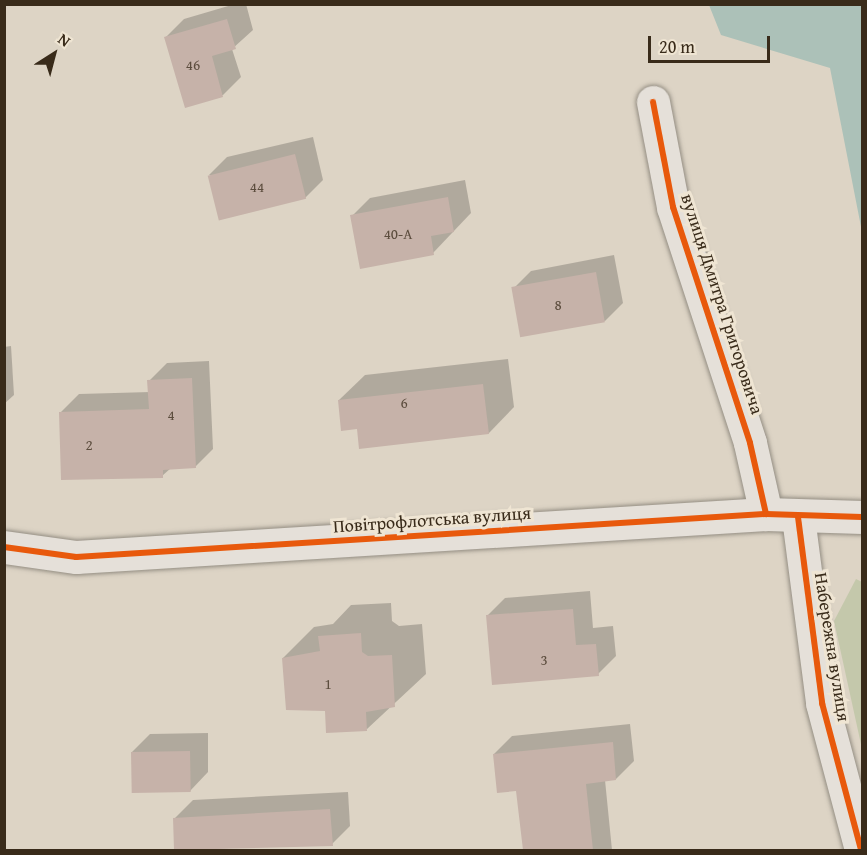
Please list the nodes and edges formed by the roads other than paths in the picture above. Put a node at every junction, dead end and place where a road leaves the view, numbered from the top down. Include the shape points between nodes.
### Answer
1 (653, 102) dead end
2 (782, 515) junction
3 (862, 516) edge
4 (4, 547) edge
5 (861, 850) edge

1 - 2 street, вулиця Дмитра Григоровича via 673,207 750,443
2 - 3 street, Повітрофлотська вулиця
2 - 4 street, Повітрофлотська вулиця via 94,556
2 - 5 street, Набережна вулиця via 822,703

